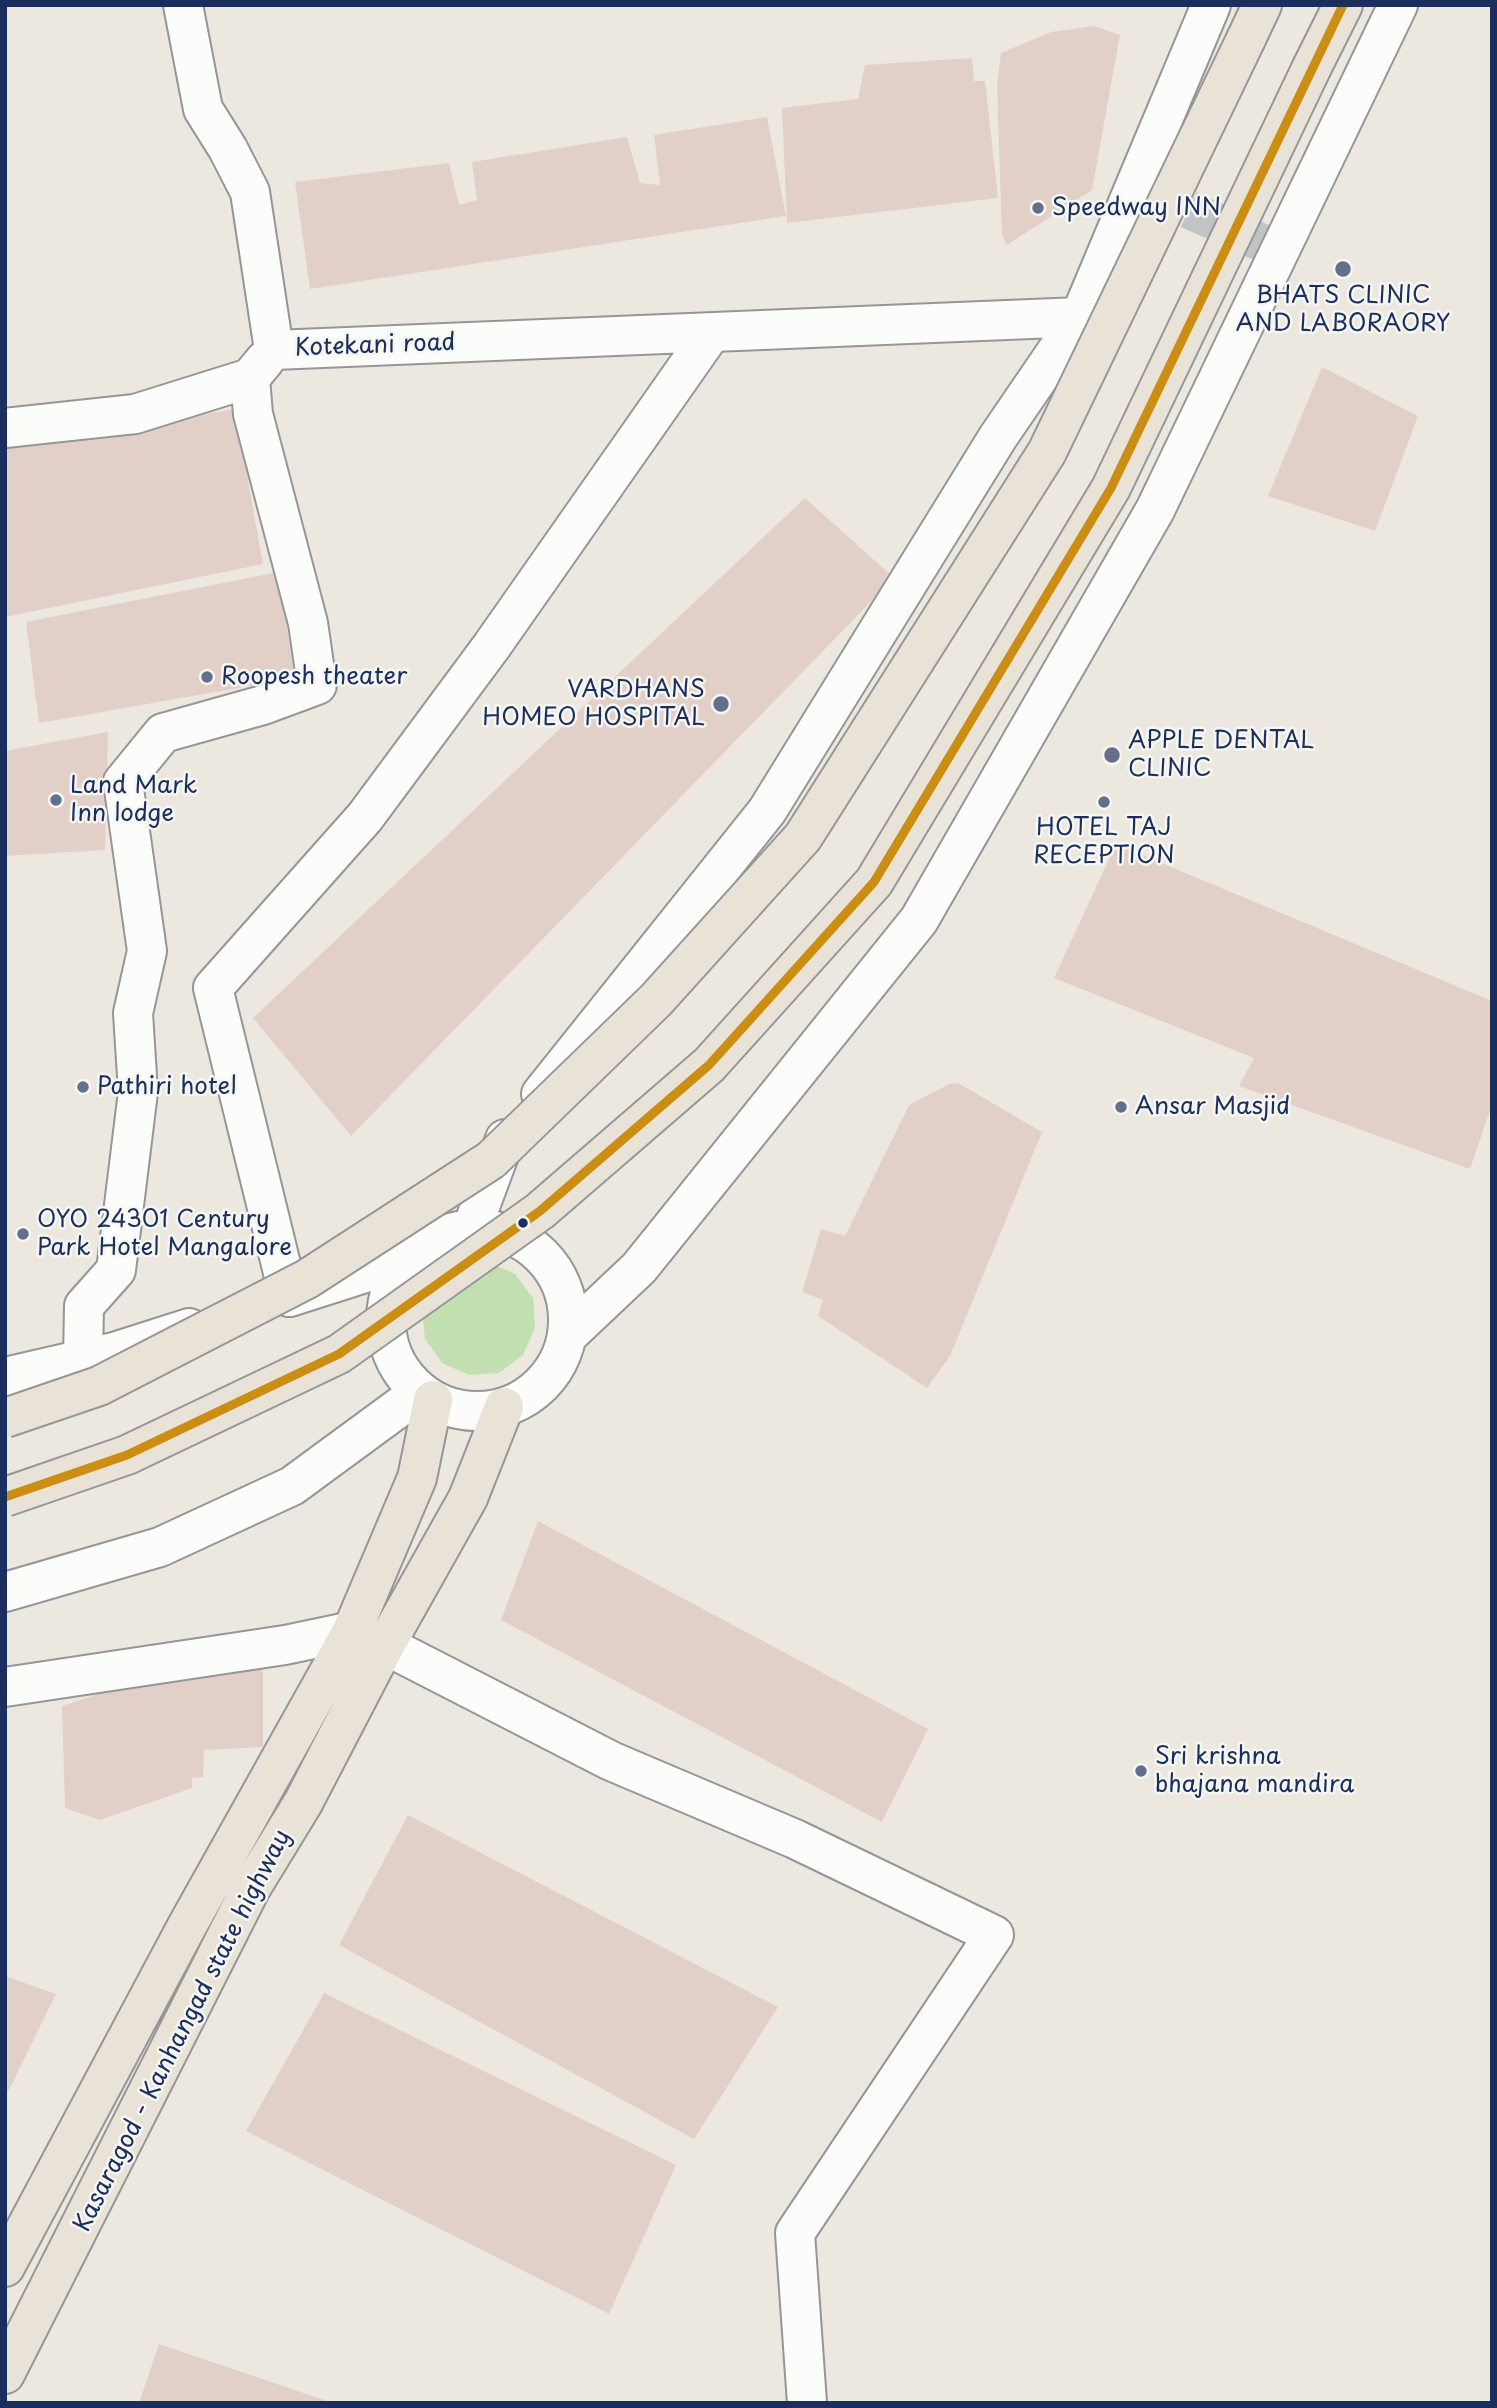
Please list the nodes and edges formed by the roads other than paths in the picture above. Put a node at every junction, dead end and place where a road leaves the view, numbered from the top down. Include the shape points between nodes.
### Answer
1 (183, 5) edge
2 (1211, 5) edge
3 (1262, 5) edge
4 (1343, 5) edge
5 (1398, 5) edge
6 (1080, 317) junction
7 (711, 333) junction
8 (262, 364) junction
9 (5, 428) edge
10 (472, 1228) junction
11 (406, 1260) junction
12 (289, 1297) junction
13 (568, 1335) junction
14 (83, 1359) junction
15 (5, 1377) edge
16 (427, 1396) junction
17 (504, 1407) junction
18 (5, 1418) edge
19 (5, 1497) edge
20 (5, 1592) edge
21 (373, 1643) junction
22 (5, 1687) edge
23 (5, 2267) edge
24 (5, 2374) edge
25 (807, 2403) edge

1 - 8 street, Kotekani road via 203,110 250,192
2 - 6 street
3 - 18 main road, bridge via 1047,452 793,847 656,1000 491,1160 307,1279 99,1386
4 - 19 main road, bridge via 1111,488 874,882 709,1065 540,1212 339,1354 127,1455
5 - 13 street via 1155,510 919,920 639,1268
6 - 7 street, Kotekani road
6 - 10 street via 998,437 766,811 500,1145
7 - 8 street, Kotekani road
7 - 12 street via 491,647 365,817 213,988
8 - 9 street via 135,414
8 - 14 street via 253,414 308,623 317,685 163,733 123,782 147,951 133,1013 138,1092 116,1270 84,1306
10 - 11 street via 447,1233
10 - 13 street via 499,1231 524,1241 545,1258 561,1281 569,1307
11 - 12 street
11 - 16 street via 391,1286 385,1315 388,1344 400,1371
12 - 14 street
13 - 17 street via 561,1359 547,1380 527,1397
14 - 15 street
16 - 17 street via 468,1410
16 - 20 street via 292,1486 160,1547
16 - 21 main road via 417,1478
17 - 21 main road via 468,1498
21 - 22 street via 285,1645
21 - 23 main road, Kasaragod - Kanhangad state highway via 187,1926
21 - 24 main road, Kasaragod - Kanhangad state highway via 303,1803 251,1888
21 - 25 street via 611,1761 795,1839 994,1934 795,2233

